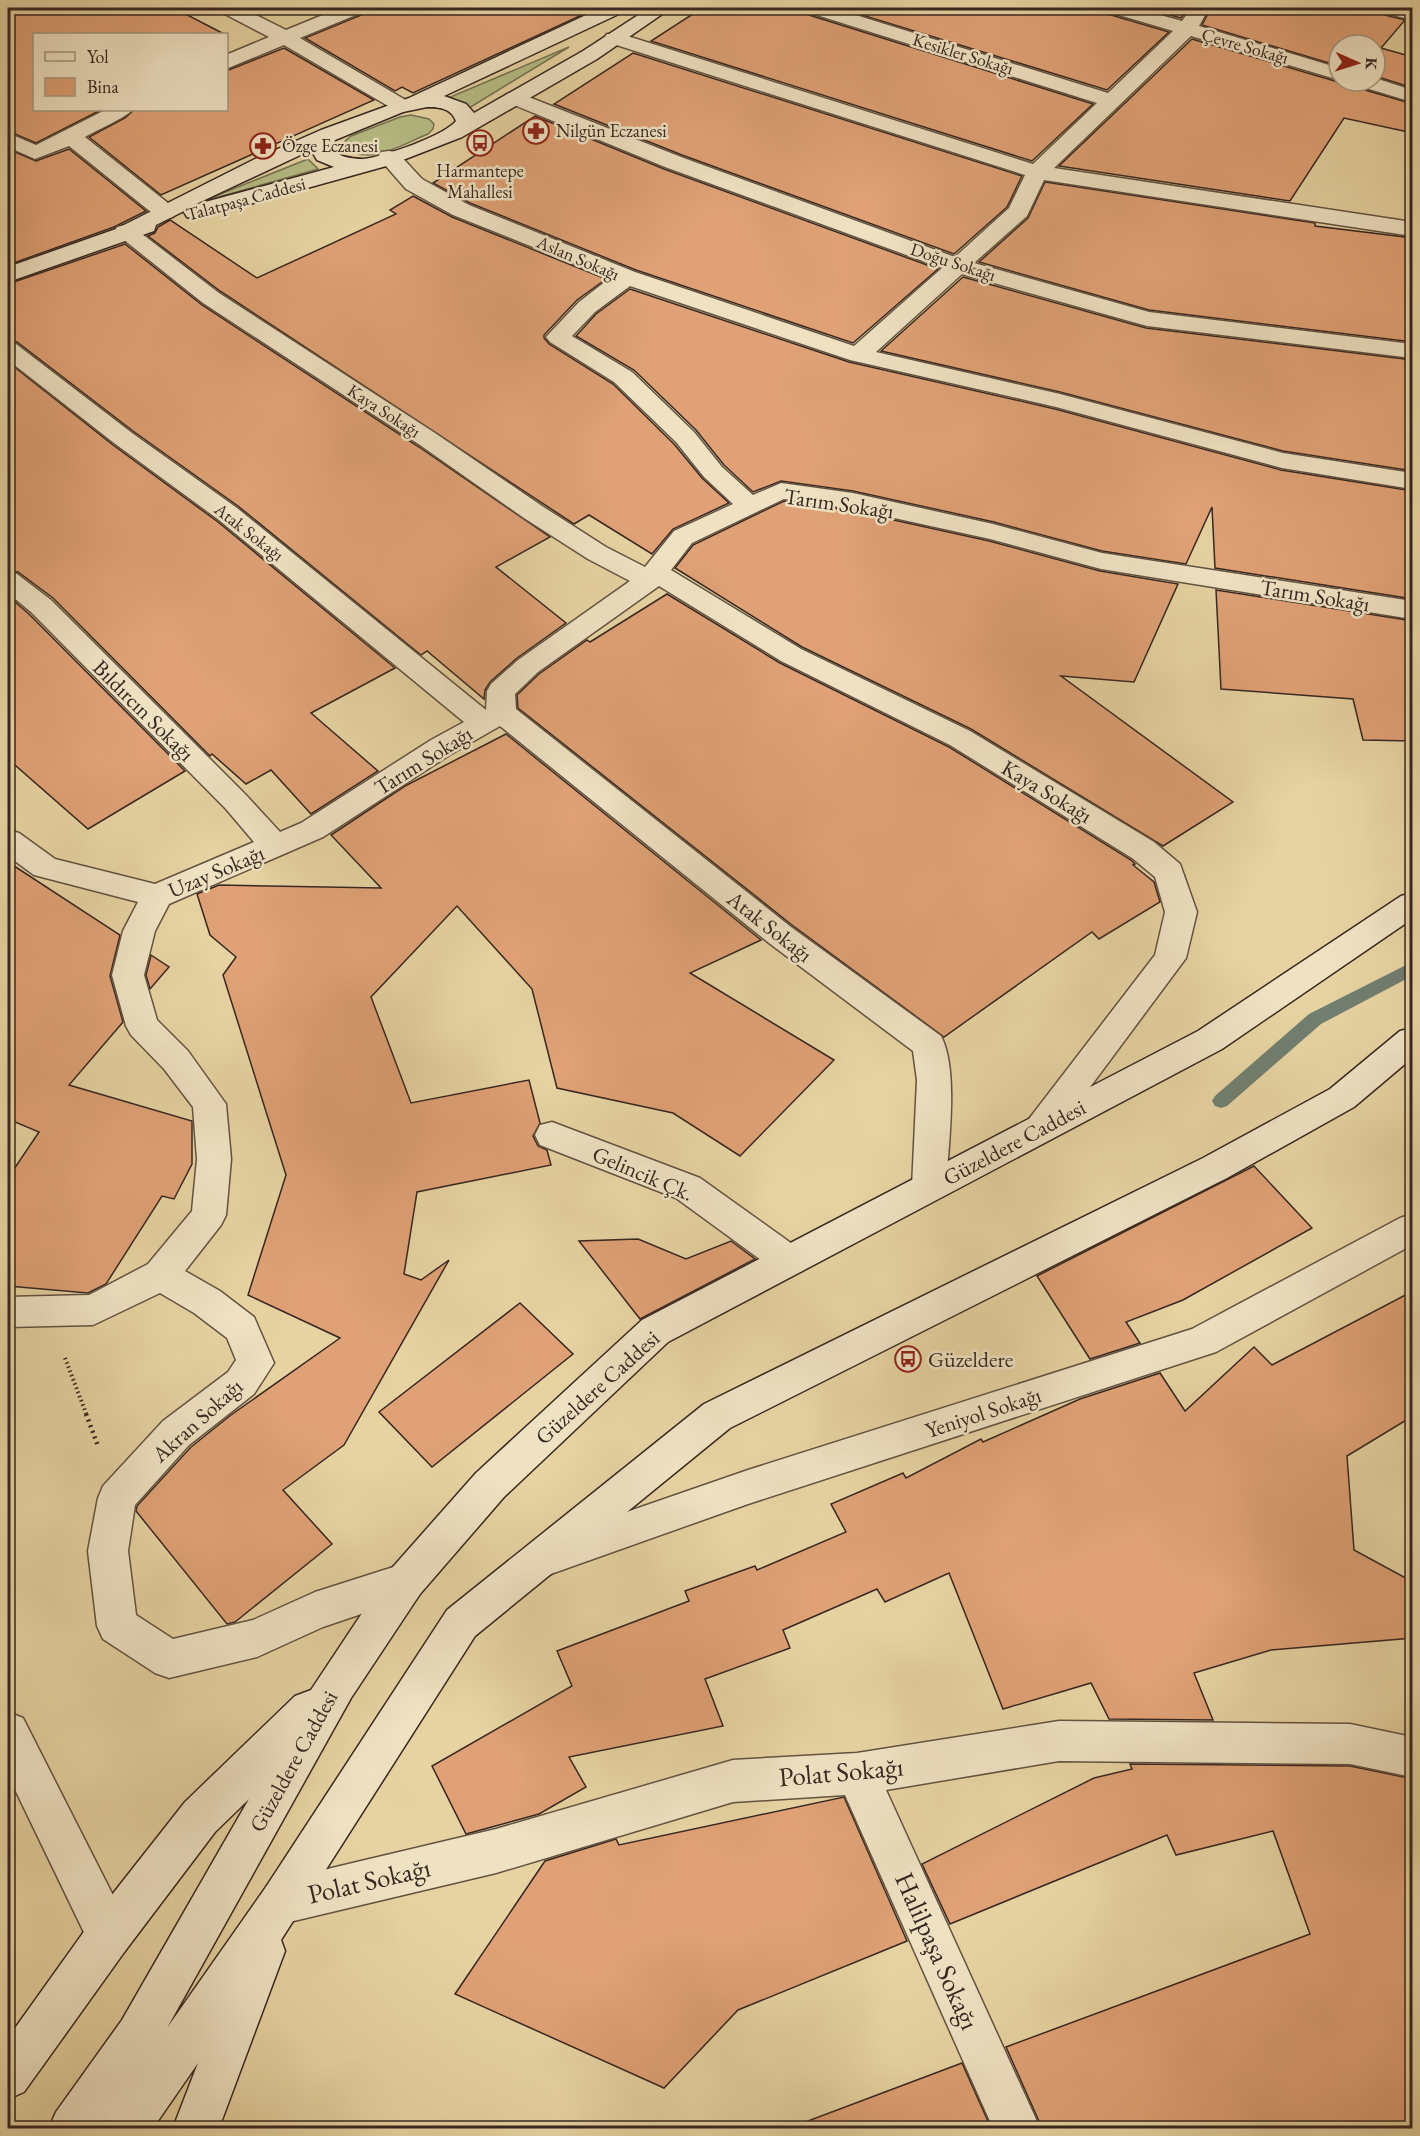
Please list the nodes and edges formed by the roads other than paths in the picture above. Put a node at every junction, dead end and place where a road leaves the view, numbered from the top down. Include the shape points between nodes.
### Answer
1 (228, 8) edge
2 (356, 8) edge
3 (616, 8) edge
4 (661, 8) edge
5 (814, 8) edge
6 (1116, 8) edge
7 (1200, 8) edge
8 (1389, 8) edge
9 (1413, 14) edge
10 (1187, 29) junction
11 (285, 37) junction
12 (614, 38) junction
13 (228, 62) edge
14 (1327, 70) edge
15 (1387, 88) edge
16 (1413, 96) edge
17 (514, 98) junction
18 (1112, 101) junction
19 (407, 104) junction
20 (120, 111) edge
21 (328, 134) junction
22 (455, 134) junction
23 (71, 137) junction
24 (8, 139) edge
25 (378, 161) junction
26 (1038, 172) junction
27 (165, 212) junction
28 (1413, 230) edge
29 (125, 232) junction
30 (959, 266) junction
31 (8, 275) edge
32 (627, 277) junction
33 (8, 349) edge
34 (1413, 351) edge
35 (858, 355) junction
36 (1413, 481) edge
37 (749, 505) junction
38 (652, 576) junction
39 (8, 580) edge
40 (1413, 610) edge
41 (493, 718) junction
42 (8, 841) edge
43 (275, 846) junction
44 (157, 896) junction
45 (1413, 904) edge
46 (1413, 1040) edge
47 (1041, 1128) junction
48 (552, 1135) dead end
49 (929, 1187) junction
50 (1413, 1227) edge
51 (789, 1261) junction
52 (161, 1275) junction
53 (8, 1312) edge
54 (538, 1560) junction
55 (406, 1581) junction
56 (337, 1684) junction
57 (8, 1732) edge
58 (1413, 1756) edge
59 (858, 1774) junction
60 (281, 1902) junction
61 (109, 1935) junction
62 (8, 2076) edge
63 (72, 2128) edge
64 (126, 2128) edge
65 (196, 2128) edge
66 (1017, 2128) edge

1 - 11 street
2 - 11 street
3 - 19 street
4 - 12 street
5 - 18 street, Kesikler Sokağı
6 - 10 street, Çevre Sokağı
7 - 10 street
8 - 9 street
10 - 14 street, Çevre Sokağı
10 - 18 street
11 - 13 street
11 - 19 street
12 - 17 street
12 - 26 street
15 - 16 street
17 - 22 street
17 - 30 street, Doğu Sokağı via 673,162
18 - 26 street
19 - 21 street, Talatpaşa Caddesi
19 - 22 street via 440,102 460,109 466,121
20 - 23 street
21 - 25 street via 322,141 323,154 341,163
21 - 27 street, Talatpaşa Caddesi
22 - 25 street, Talatpaşa Caddesi
23 - 24 street via 34,153
23 - 27 street
25 - 29 street, Talatpaşa Caddesi
25 - 32 street, Aslan Sokağı via 461,210
26 - 28 street
26 - 30 street via 1019,211
27 - 29 street, Talatpaşa Caddesi
29 - 31 street, Talatpaşa Caddesi
29 - 38 street, Kaya Sokağı via 211,298 533,512 597,553
30 - 34 street, Doğu Sokağı via 1147,319
30 - 35 street
32 - 35 street
32 - 37 street, Aslan Sokağı via 587,307 558,337 623,377
33 - 41 street, Atak Sokağı
35 - 36 street via 1060,400 1282,460
37 - 38 street, Tarım Sokağı via 683,537
37 - 40 street, Tarım Sokağı via 781,491 854,501 1101,561
38 - 41 street, Tarım Sokağı via 528,666 501,691
38 - 47 street, Kaya Sokağı via 791,655 960,738 1143,850 1169,872 1181,912 1170,958
39 - 43 street, Bıldırcın Sokağı via 41,606
41 - 43 street, Tarım Sokağı via 312,830
41 - 49 street, Atak Sokağı via 929,1045 934,1080
42 - 44 street via 45,867
43 - 44 street, Uzay Sokağı
44 - 52 street via 139,931 128,975 142,1026 176,1060 209,1104 214,1159 209,1215
45 - 47 street, Güzeldere Caddesi via 1210,1040
46 - 54 street via 1342,1098 1215,1168 717,1416
47 - 49 street, Güzeldere Caddesi
48 - 51 street, Gelincik Çk. via 688,1188
49 - 51 street, Güzeldere Caddesi
50 - 54 street, Yeniyol Sokağı via 1203,1341 747,1487
51 - 55 street, Güzeldere Caddesi via 655,1331 490,1485
52 - 53 street via 93,1310
52 - 55 street, Akran Sokağı via 241,1328 256,1363 241,1383 176,1433 117,1498 108,1551 117,1626 169,1659 257,1638 315,1611
54 - 60 street via 461,1623
55 - 56 street, Güzeldere Caddesi
56 - 61 street via 200,1817
56 - 63 street, Güzeldere Caddesi via 138,2036
57 - 61 street
58 - 59 street, Polat Sokağı via 1350,1744 1059,1741
59 - 60 street, Polat Sokağı via 733,1781 496,1851
59 - 66 street, Halilpaşa Sokağı
60 - 64 street
60 - 65 street
61 - 62 street

